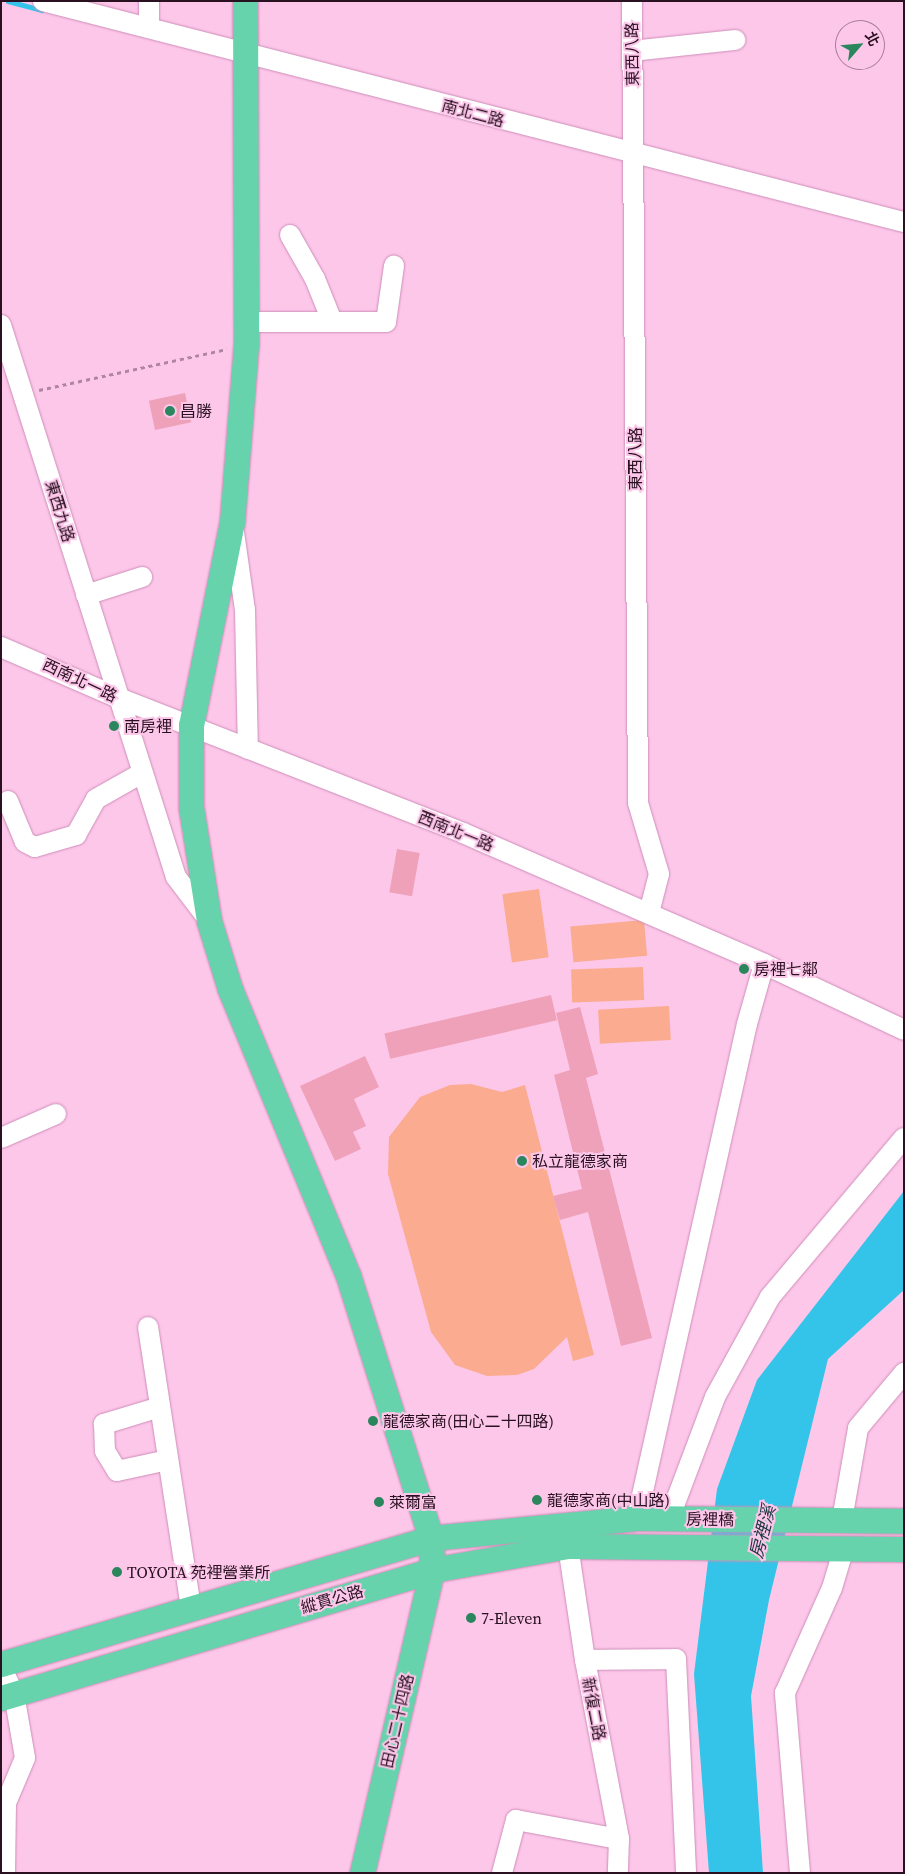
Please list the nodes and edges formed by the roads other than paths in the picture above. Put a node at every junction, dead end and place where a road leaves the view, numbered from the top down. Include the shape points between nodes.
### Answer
1 (43, 1) edge
2 (149, 1) edge
3 (245, 1) edge
4 (632, 1) edge
5 (149, 28) junction
6 (735, 40) dead end
7 (632, 51) junction
8 (245, 52) junction
9 (634, 152) junction
10 (904, 222) edge
11 (290, 235) dead end
12 (394, 266) dead end
13 (332, 321) junction
14 (1, 325) edge
15 (246, 333) junction
16 (232, 522) junction
17 (142, 577) dead end
18 (86, 595) junction
19 (1, 647) edge
20 (119, 698) junction
21 (191, 725) junction
22 (248, 749) junction
23 (142, 773) junction
24 (8, 801) dead end
25 (649, 913) junction
26 (210, 921) junction
27 (764, 964) junction
28 (904, 1030) edge
29 (56, 1114) dead end
30 (1, 1138) edge
31 (904, 1138) edge
32 (148, 1328) dead end
33 (904, 1373) edge
34 (160, 1407) junction
35 (168, 1460) junction
36 (637, 1518) junction
37 (668, 1519) junction
38 (842, 1520) junction
39 (904, 1521) edge
40 (431, 1538) junction
41 (671, 1545) joint
42 (568, 1546) junction
43 (844, 1548) junction
44 (904, 1549) edge
45 (432, 1570) junction
46 (191, 1609) junction
47 (585, 1660) junction
48 (1, 1666) edge
49 (7, 1696) edge
50 (619, 1839) junction
51 (5, 1873) edge
52 (362, 1873) edge
53 (502, 1873) edge
54 (618, 1873) edge
55 (686, 1873) edge
56 (800, 1873) edge

1 - 5 street, 南北二路
2 - 5 street
3 - 8 main road, 田心二十四路
4 - 7 street, 東西八路
5 - 8 street, 南北二路
6 - 7 street
7 - 9 street, 東西八路
8 - 9 street, 南北二路
8 - 15 main road, 田心二十四路
9 - 10 street, 南北二路
9 - 25 street, 東西八路 via 638,803 659,874
11 - 13 street via 315,279
12 - 13 street via 386,322
13 - 15 street
14 - 18 street, 東西九路
15 - 16 main road, 田心二十四路
16 - 21 main road, 田心二十四路
16 - 22 street via 245,610
17 - 18 street
18 - 20 street, 東西九路
19 - 20 street, 西南北一路
20 - 21 street, 西南北一路
20 - 23 street, 東西九路
21 - 22 street, 西南北一路
21 - 26 main road, 田心二十四路 via 192,807
22 - 25 street, 西南北一路 via 463,833
23 - 24 street via 96,799 76,835 35,846 25,842
23 - 26 street, 東西九路 via 176,877
25 - 27 street, 西南北一路
26 - 40 main road, 田心二十四路 via 230,989 348,1275
27 - 28 street, 西南北一路
27 - 36 street via 747,1024
29 - 30 street
31 - 37 street via 770,1297 715,1397
32 - 34 street
33 - 38 street via 858,1428
34 - 35 street
34 - 35 street via 104,1424 105,1451 117,1471
35 - 46 street
36 - 37 main road, 縱貫公路
36 - 40 main road, 縱貫公路
37 - 38 main road, 房裡橋
38 - 39 main road
40 - 45 main road, 田心二十四路
40 - 46 main road, 縱貫公路
41 - 42 main road, 縱貫公路
41 - 43 main road, 房裡橋
42 - 45 main road, 縱貫公路
42 - 47 street, 新復二路
43 - 44 main road
43 - 56 street via 832,1588 785,1693
45 - 49 main road, 縱貫公路
45 - 52 main road, 田心二十四路
46 - 48 main road, 縱貫公路
47 - 50 street, 新復二路
47 - 55 street via 676,1659
48 - 49 street
49 - 51 street via 25,1758 6,1803
50 - 53 street via 516,1820
50 - 54 street, 新復二路

